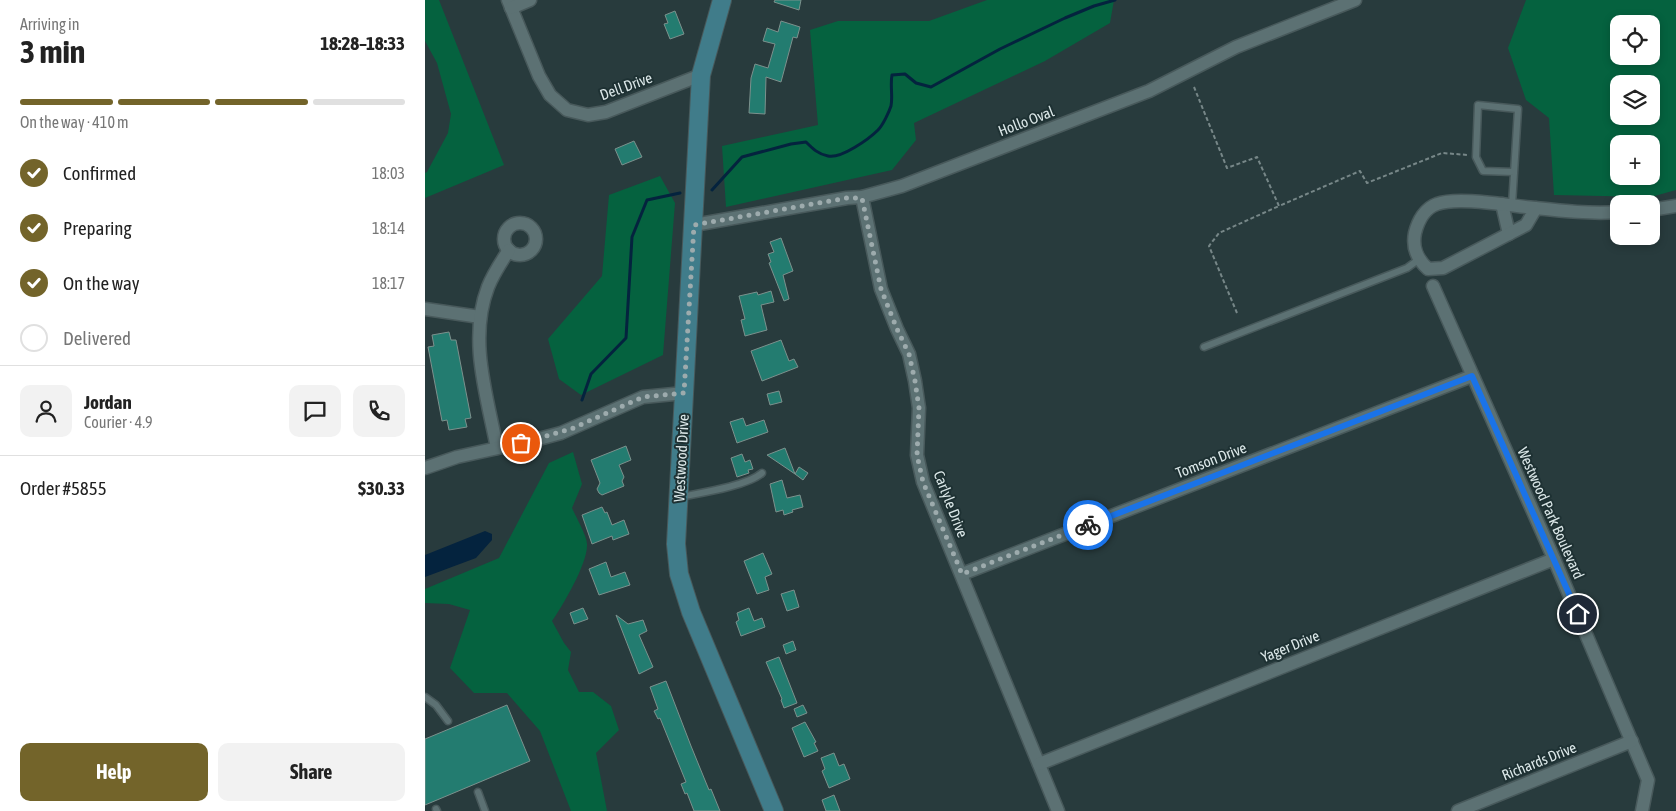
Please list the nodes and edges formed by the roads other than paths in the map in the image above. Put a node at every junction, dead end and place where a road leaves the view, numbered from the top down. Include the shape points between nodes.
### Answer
1 (530, 0) edge
2 (722, 0) edge
3 (1355, 0) edge
4 (510, 4) edge
5 (701, 75) junction
6 (1513, 172) junction
7 (862, 198) junction
8 (1507, 205) junction
9 (1676, 206) edge
10 (1536, 208) junction
11 (1660, 209) edge
12 (1610, 212) edge
13 (694, 225) junction
14 (1509, 234) junction
15 (509, 250) dead end
16 (1418, 260) junction
17 (1433, 286) dead end
18 (425, 309) edge
19 (480, 317) junction
20 (1204, 347) dead end
21 (1472, 376) junction
22 (684, 393) junction
23 (497, 448) junction
24 (425, 468) edge
25 (762, 473) dead end
26 (679, 498) junction
27 (1554, 559) junction
28 (962, 574) junction
29 (425, 697) edge
30 (448, 721) dead end
31 (1632, 741) junction
32 (1039, 764) junction
33 (477, 792) dead end
34 (485, 811) edge
35 (774, 811) edge
36 (1058, 811) edge
37 (1458, 811) edge
38 (1642, 811) edge

1 - 4 street
2 - 5 street, Westwood Drive
3 - 7 street, Hollo Oval via 1236,47 1149,91 902,186
4 - 5 street, Dell Drive via 539,76 550,95 567,110 588,115 606,112
5 - 13 street, Westwood Drive
6 - 6 lane via 1518,109 1478,105 1476,158 1483,171
6 - 8 lane
7 - 13 street, Hollo Oval
7 - 28 street, Carlyle Drive via 881,289 909,354 915,381 919,408 917,455 923,482
8 - 10 street
8 - 14 street
8 - 16 street via 1449,201 1436,204 1425,212 1416,227 1413,243
9 - 11 street
10 - 12 street
10 - 14 street via 1526,225
13 - 22 street, Westwood Drive
14 - 16 street via 1443,268 1428,269
15 - 19 street via 492,278
16 - 20 lane via 1407,268
17 - 21 street, Westwood Park Boulevard
18 - 19 street
19 - 23 street via 481,359
21 - 27 street, Westwood Park Boulevard
21 - 28 street, Tomson Drive
22 - 23 street via 643,397 566,431
22 - 26 street, Westwood Drive
23 - 24 street
25 - 26 lane via 739,483
26 - 35 street, Westwood Drive via 676,544 679,574 691,612
27 - 31 street, Westwood Park Boulevard
27 - 32 street, Yager Drive
28 - 32 street, Carlyle Drive
29 - 30 lane
31 - 37 street, Richards Drive
31 - 38 street, Westwood Park Boulevard via 1648,780
32 - 36 street, Carlyle Drive
33 - 34 lane

